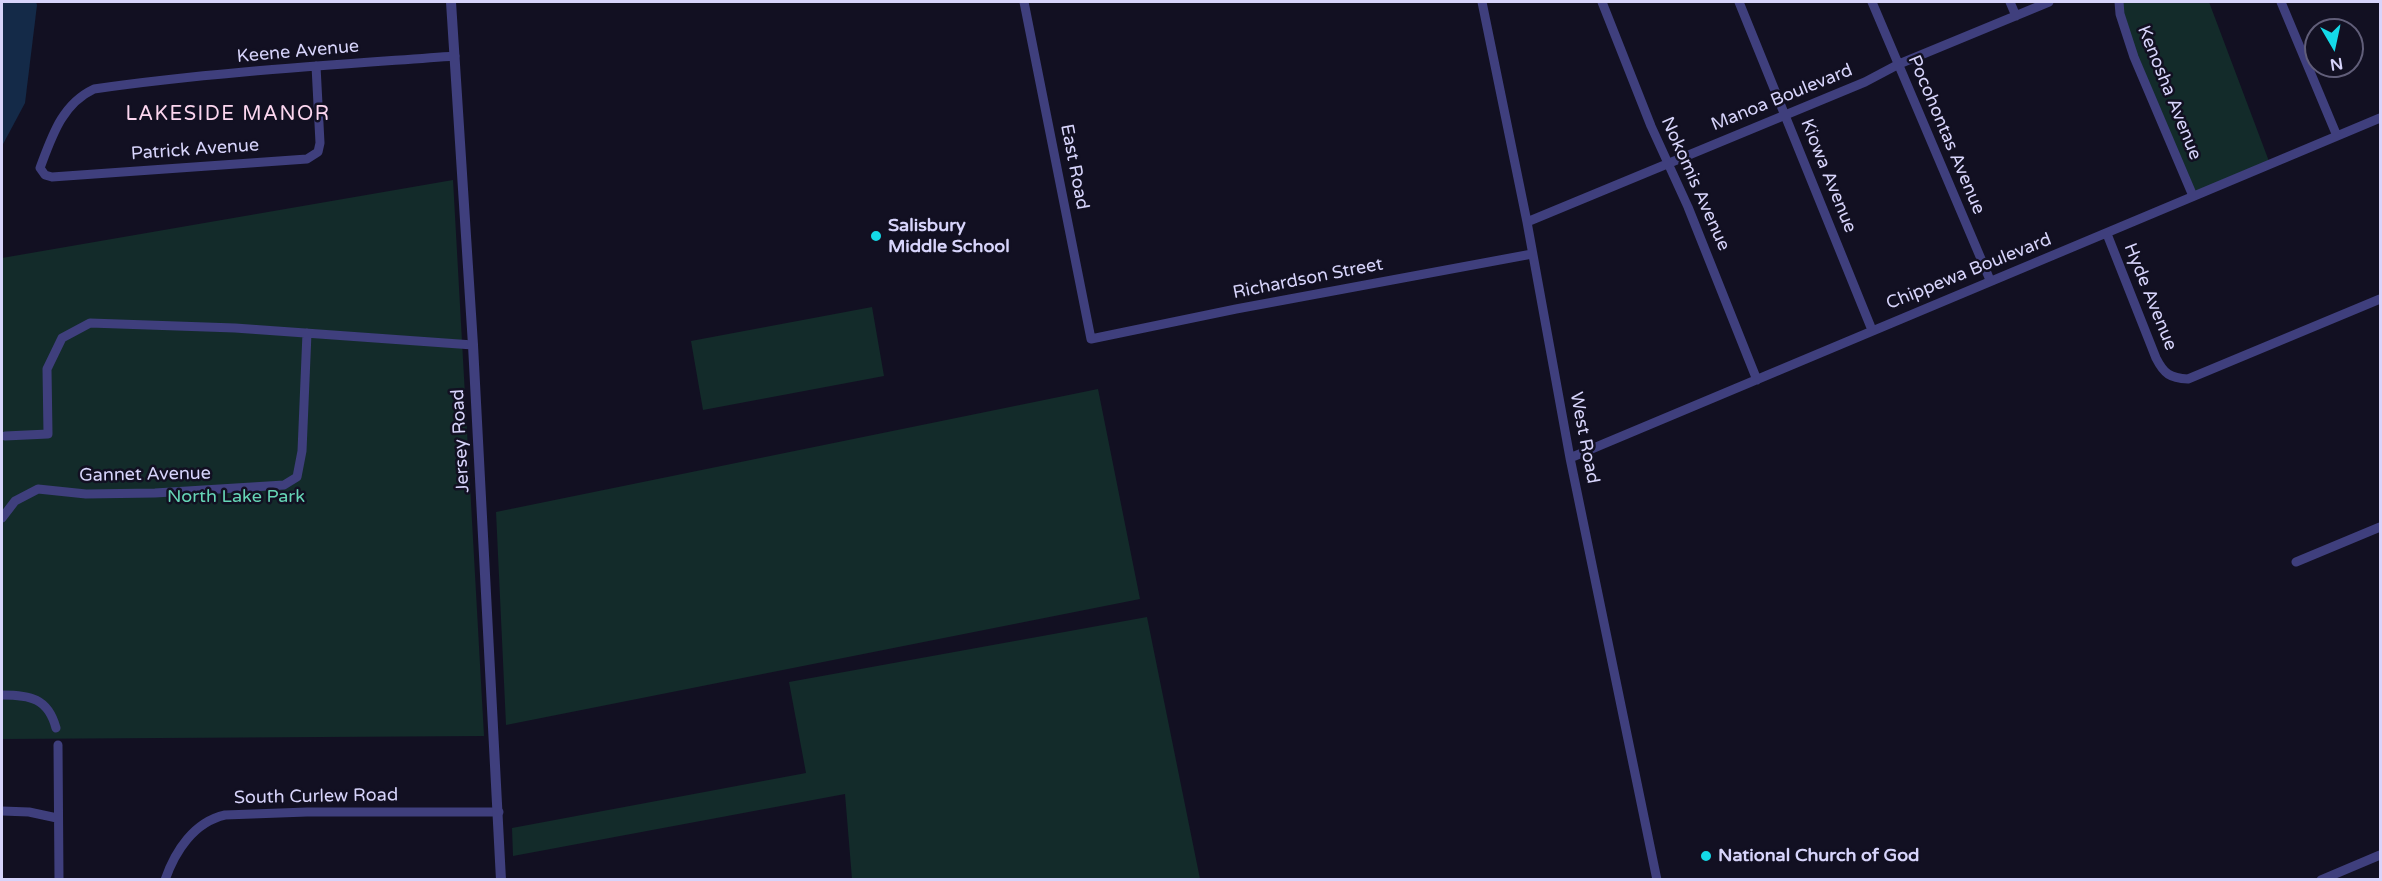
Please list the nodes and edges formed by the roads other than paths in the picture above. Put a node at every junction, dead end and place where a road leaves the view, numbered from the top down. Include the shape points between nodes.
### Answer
1 (451, 2) edge
2 (1024, 2) edge
3 (1482, 2) edge
4 (1602, 2) edge
5 (1739, 2) edge
6 (1872, 2) edge
7 (2010, 2) edge
8 (2049, 2) edge
9 (2119, 2) edge
10 (2281, 2) edge
11 (2016, 16) junction
12 (454, 56) junction
13 (1899, 64) junction
14 (316, 66) junction
15 (1785, 113) junction
16 (2380, 118) edge
17 (2337, 136) junction
18 (1668, 164) junction
19 (45, 175) joint
20 (2193, 196) junction
21 (1527, 222) junction
22 (2107, 234) junction
23 (1532, 254) junction
24 (1990, 280) junction
25 (2380, 299) edge
26 (1872, 330) junction
27 (307, 333) junction
28 (1091, 339) joint
29 (473, 345) junction
30 (1757, 380) junction
31 (5, 436) dead end
32 (1570, 458) junction
33 (2, 518) edge
34 (2380, 527) edge
35 (2296, 562) dead end
36 (2, 694) edge
37 (56, 728) dead end
38 (58, 745) dead end
39 (2, 811) edge
40 (499, 812) junction
41 (57, 818) junction
42 (2380, 855) edge
43 (59, 879) edge
44 (165, 879) edge
45 (501, 879) edge
46 (1657, 879) edge
47 (2321, 879) edge

1 - 12 street, Jersey Road
2 - 28 street, East Road
3 - 21 street, West Road
4 - 18 street, Nokomis Avenue
5 - 15 street, Kiowa Avenue
6 - 13 street, Pocohontas Avenue
7 - 11 street
8 - 11 street, Manoa Boulevard
9 - 20 street, Kenosha Avenue via 2124,31
10 - 17 street
11 - 13 street, Manoa Boulevard
12 - 14 street, Keene Avenue
12 - 29 street, Jersey Road
13 - 15 street, Manoa Boulevard via 1866,82
13 - 24 street, Pocohontas Avenue
14 - 19 street, Keene Avenue via 94,89 80,95 54,130 39,168
14 - 19 street, Patrick Avenue via 318,152 307,159
15 - 18 street, Manoa Boulevard
15 - 26 street, Kiowa Avenue
16 - 17 street, Chippewa Boulevard
17 - 20 street, Chippewa Boulevard
18 - 21 street, Manoa Boulevard
18 - 30 street, Nokomis Avenue
20 - 22 street, Chippewa Boulevard
21 - 23 street, West Road
22 - 24 street, Chippewa Boulevard
22 - 25 street, Hyde Avenue via 2161,368 2172,377 2188,379
23 - 28 street, Richardson Street
23 - 32 street, West Road
24 - 26 street, Chippewa Boulevard
26 - 30 street, Chippewa Boulevard
27 - 29 street
27 - 31 street via 90,323 62,338 48,369 48,434
27 - 33 street, Gannet Avenue via 302,451 297,477 284,485 97,494 38,489 15,501
29 - 40 street, Jersey Road
30 - 32 street, Chippewa Boulevard
32 - 46 street, West Road
34 - 35 street
36 - 37 street via 26,696 47,706
38 - 41 street
39 - 41 street
40 - 44 street, South Curlew Road via 225,815 204,824 188,838
40 - 45 street, Jersey Road
41 - 43 street
42 - 47 street

